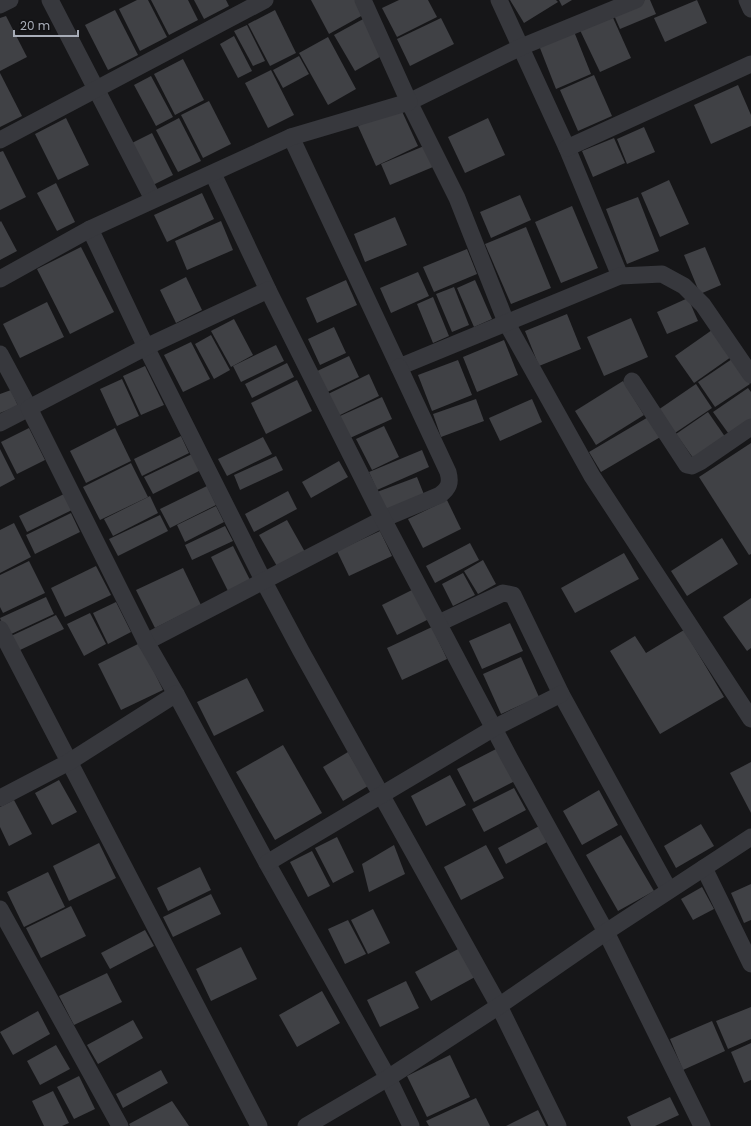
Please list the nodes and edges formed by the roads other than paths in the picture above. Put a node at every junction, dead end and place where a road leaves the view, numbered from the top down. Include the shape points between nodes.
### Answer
1 (10, 0) edge
2 (50, 0) edge
3 (265, 0) edge
4 (363, 0) edge
5 (498, 0) edge
6 (636, 0) edge
7 (747, 0) edge
8 (0, 5) edge
9 (751, 9) edge
10 (521, 47) junction
11 (751, 64) edge
12 (96, 90) junction
13 (409, 102) junction
14 (291, 137) junction
15 (0, 140) edge
16 (567, 148) junction
17 (213, 174) junction
18 (153, 200) junction
19 (90, 229) junction
20 (620, 276) junction
21 (0, 279) edge
22 (268, 290) junction
23 (506, 322) junction
24 (146, 347) junction
25 (0, 354) edge
26 (399, 367) junction
27 (751, 375) edge
28 (632, 381) dead end
29 (29, 408) junction
30 (0, 423) edge
31 (751, 427) edge
32 (384, 519) junction
33 (263, 580) junction
34 (439, 623) junction
35 (0, 629) edge
36 (146, 642) junction
37 (176, 694) junction
38 (561, 694) junction
39 (751, 719) edge
40 (494, 728) junction
41 (69, 762) junction
42 (381, 795) junction
43 (0, 798) edge
44 (751, 837) edge
45 (267, 863) junction
46 (704, 868) junction
47 (669, 890) junction
48 (0, 909) edge
49 (606, 932) junction
50 (751, 964) edge
51 (500, 1006) junction
52 (388, 1078) junction
53 (120, 1126) edge
54 (259, 1126) edge
55 (306, 1126) edge
56 (411, 1126) edge
57 (558, 1126) edge
58 (702, 1126) edge

1 - 8 street
2 - 12 street
3 - 12 street
4 - 13 street
5 - 10 street
6 - 10 street
7 - 9 street
10 - 13 street
10 - 16 street
11 - 16 street
12 - 15 street
12 - 18 street
13 - 14 street
13 - 23 street via 457,198
14 - 17 street
14 - 26 street
16 - 20 street
17 - 18 street
17 - 22 street
18 - 19 street
19 - 21 street
19 - 24 street
20 - 23 street
20 - 27 street via 662,274 684,286 703,305
22 - 24 street
22 - 32 street
23 - 26 street
23 - 39 street via 592,476
24 - 29 street
24 - 33 street
25 - 29 street
26 - 32 street via 450,481 448,488 440,495
28 - 31 street via 687,465 692,466 700,462
29 - 30 street
29 - 36 street
32 - 33 street
32 - 34 street
33 - 36 street
33 - 42 street
34 - 38 street via 503,593 513,595
34 - 40 street
35 - 41 street
36 - 37 street
37 - 41 street
37 - 45 street
38 - 40 street
38 - 47 street
40 - 42 street
40 - 49 street
41 - 43 street
41 - 54 street
42 - 45 street
42 - 51 street
44 - 46 street
45 - 52 street
46 - 47 street
46 - 50 street
47 - 49 street
48 - 53 street
49 - 51 street
49 - 58 street
51 - 52 street
51 - 57 street
52 - 55 street
52 - 56 street

